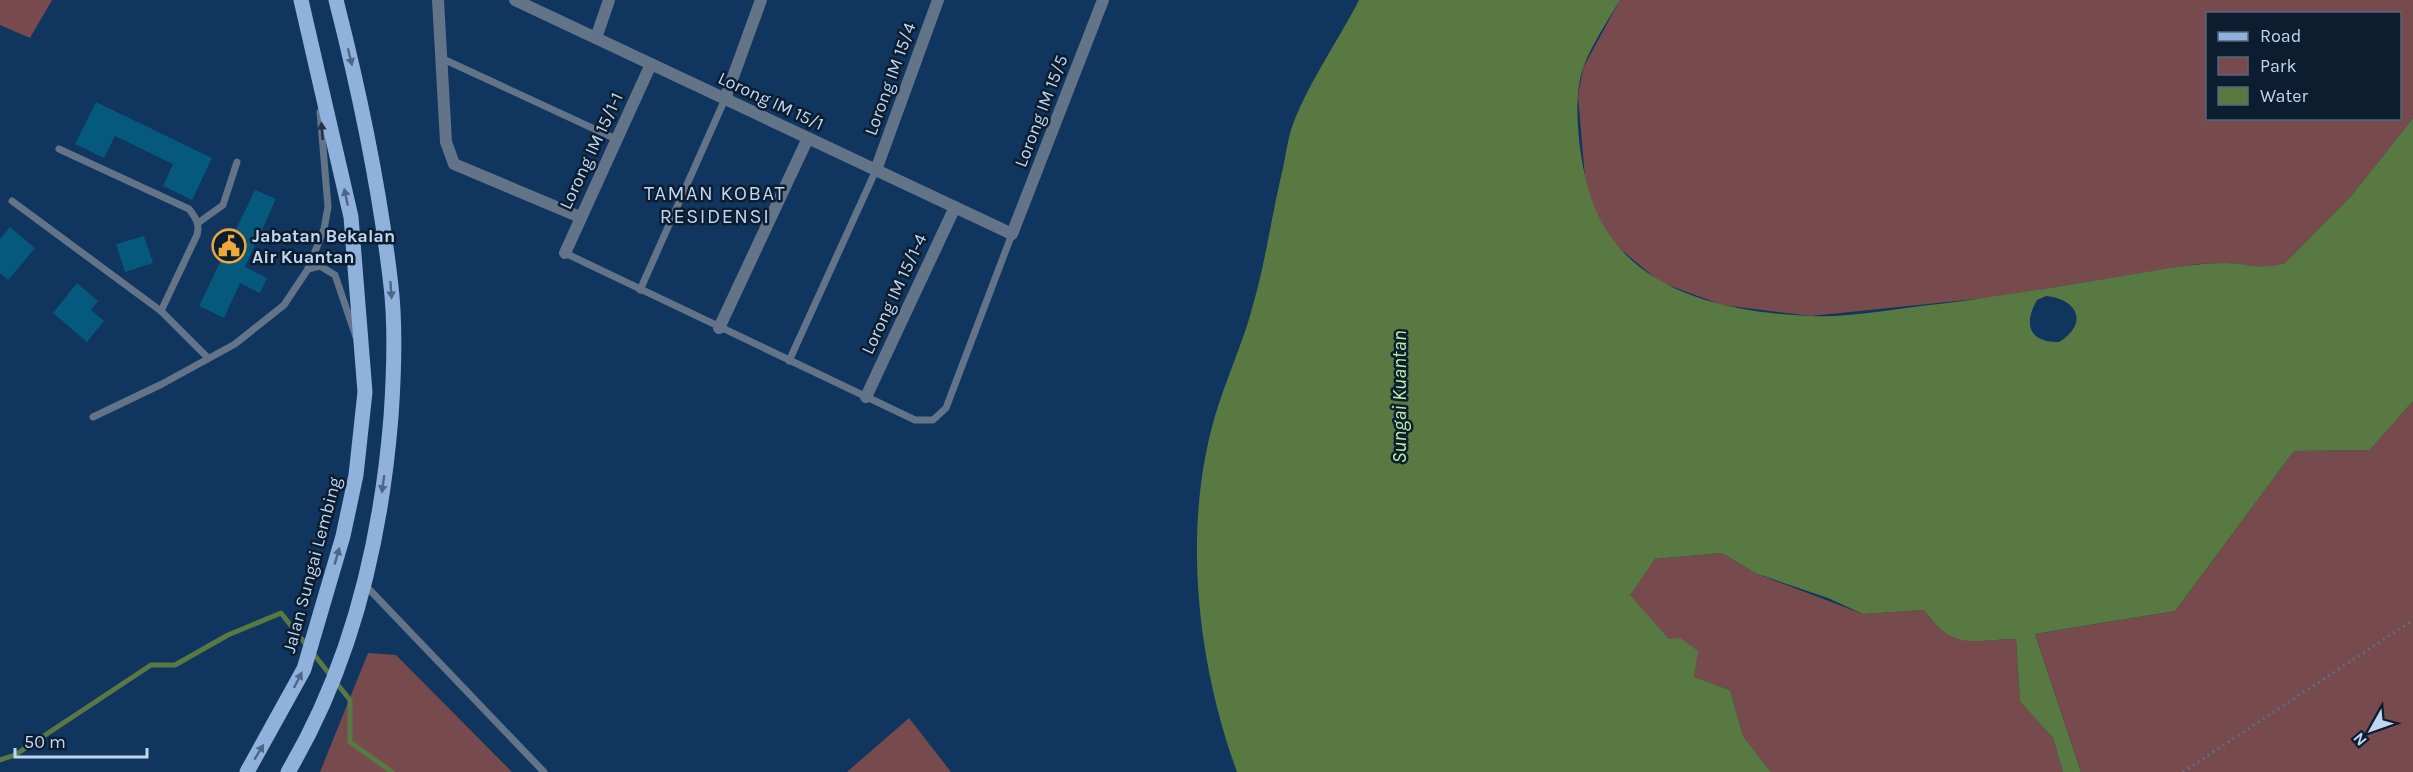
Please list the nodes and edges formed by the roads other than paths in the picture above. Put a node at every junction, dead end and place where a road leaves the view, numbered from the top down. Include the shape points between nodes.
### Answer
1 (301, 0) edge
2 (336, 0) edge
3 (438, 0) edge
4 (515, 0) edge
5 (609, 0) edge
6 (761, 0) edge
7 (938, 0) edge
8 (1103, 0) edge
9 (596, 38) junction
10 (441, 58) junction
11 (317, 64) junction
12 (651, 64) junction
13 (725, 99) junction
14 (808, 138) junction
15 (616, 139) junction
16 (59, 149) dead end
17 (237, 162) dead end
18 (876, 170) junction
19 (12, 201) dead end
20 (955, 207) junction
21 (580, 217) junction
22 (198, 223) junction
23 (1012, 234) junction
24 (565, 253) joint
25 (308, 270) junction
26 (640, 290) junction
27 (161, 311) junction
28 (719, 328) junction
29 (361, 347) junction
30 (208, 358) junction
31 (789, 361) junction
32 (866, 397) junction
33 (93, 417) dead end
34 (366, 586) junction
35 (248, 772) edge
36 (288, 772) edge
37 (544, 772) edge

1 - 11 main road, Jalan Sungai Lembing
2 -> 34 main road via 372,158 392,287 394,371 389,444
3 - 10 street
4 - 9 street, Lorong IM 15/1
5 - 9 street
6 - 13 street
7 - 18 street, Lorong IM 15/4
8 - 23 street, Lorong IM 15/5
9 - 12 street, Lorong IM 15/1
10 - 15 lane
10 - 21 street via 446,142 454,164
25 -> 11 lane via 328,207
29 -> 11 main road, Jalan Sungai Lembing via 351,217
12 - 13 street, Lorong IM 15/1
12 - 15 street, Lorong IM 15/1-1
13 - 14 street, Lorong IM 15/1
13 - 26 lane
14 - 18 street, Lorong IM 15/1
14 - 28 street
15 - 21 street, Lorong IM 15/1-1
16 - 22 lane via 189,209
17 - 22 lane via 223,204
18 - 20 street, Lorong IM 15/1
18 - 31 lane
19 - 27 lane
20 - 23 street, Lorong IM 15/1
20 - 32 street, Lorong IM 15/1-4
21 - 24 street, Lorong IM 15/1-1
22 - 27 lane via 197,235
23 - 32 lane via 946,408 933,420 915,420
24 - 26 lane
25 - 29 lane via 320,266 335,275 350,326
25 - 30 lane via 284,305 262,324
26 - 28 lane
27 - 30 lane
28 - 31 lane
35 -> 29 main road, Jalan Sungai Lembing via 304,669 343,536 356,475 365,393
30 - 33 lane
31 - 32 lane
34 - 36 main road via 328,694
34 - 37 lane

